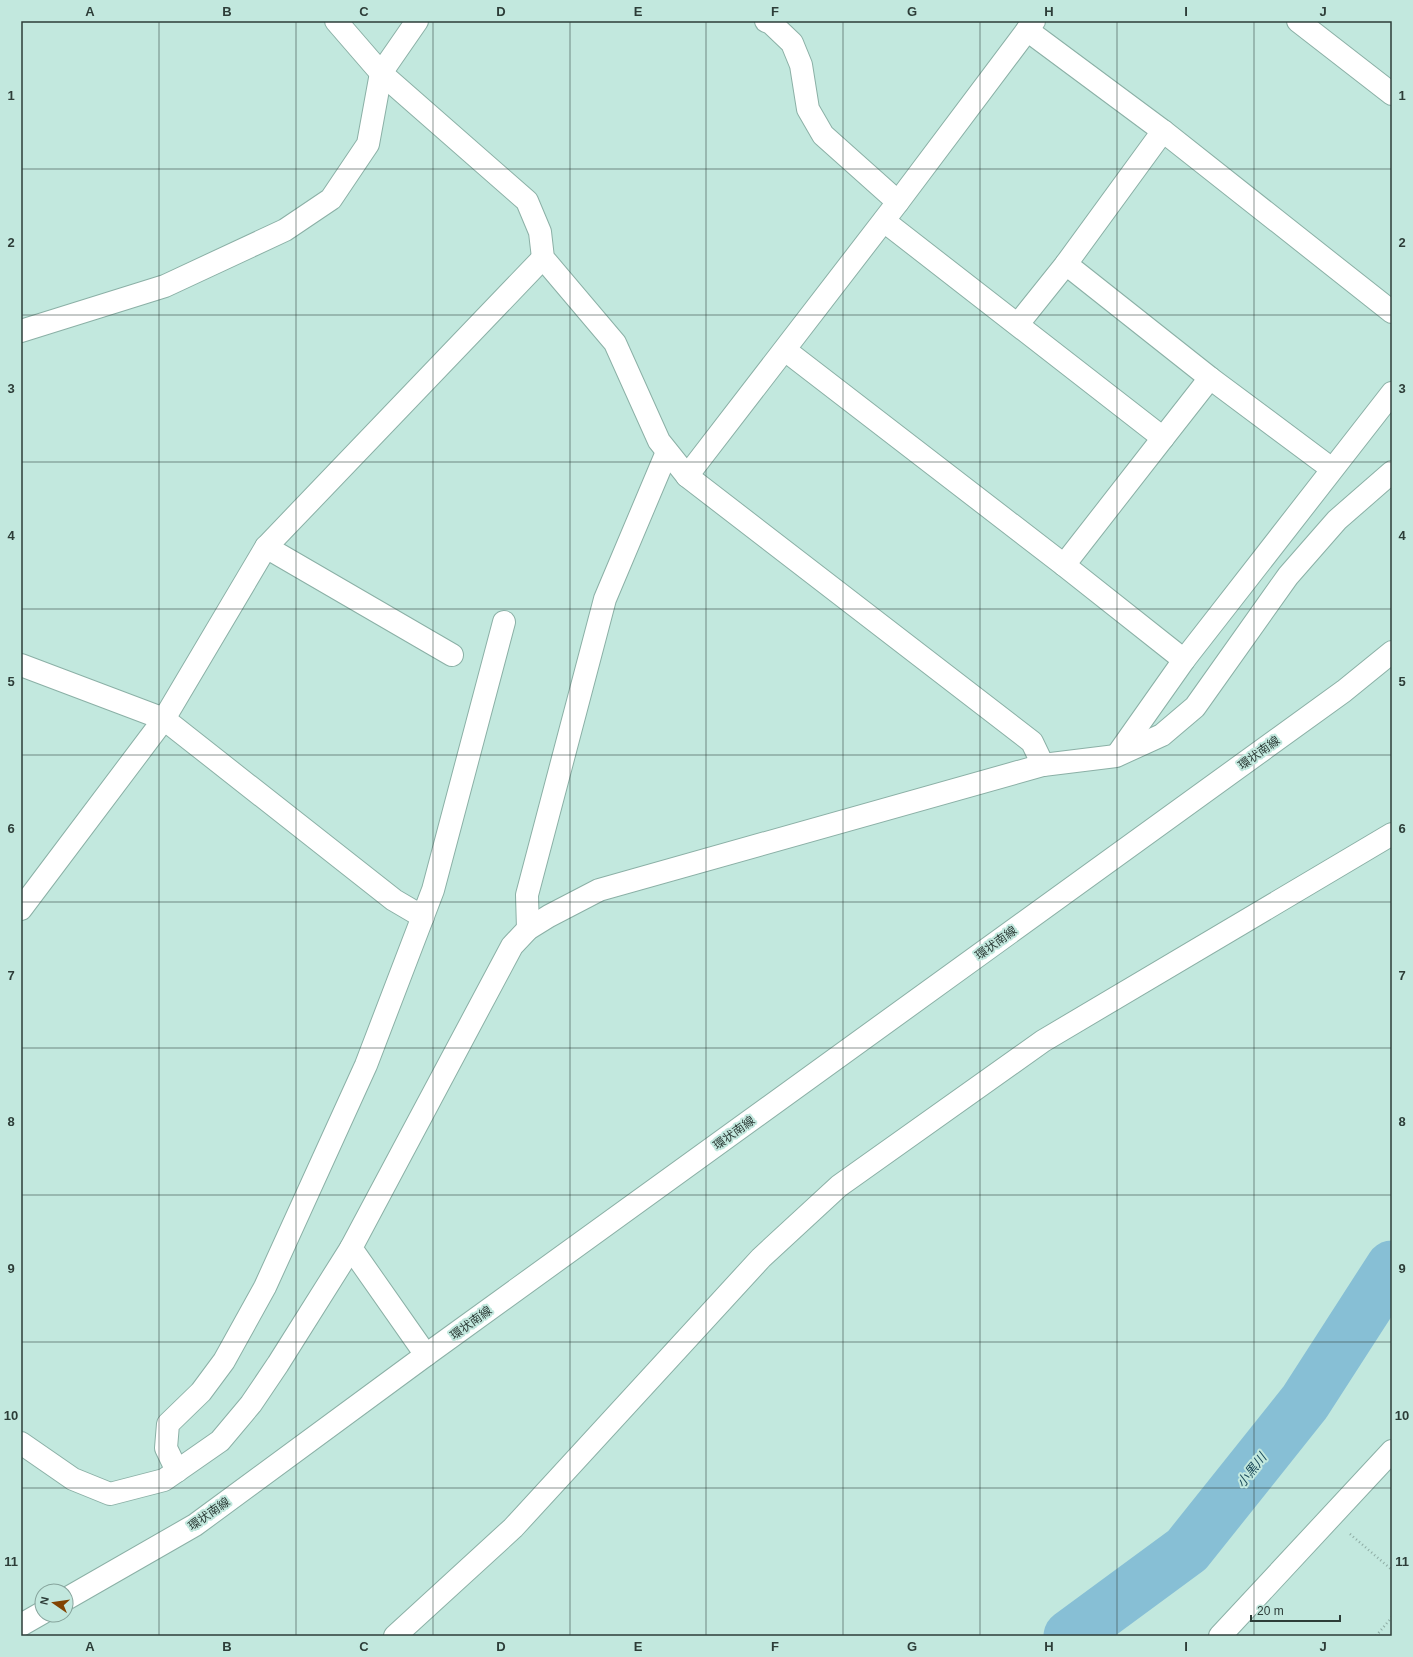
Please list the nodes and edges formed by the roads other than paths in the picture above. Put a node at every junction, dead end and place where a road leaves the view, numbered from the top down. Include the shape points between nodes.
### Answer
1 (336, 21) edge
2 (417, 21) edge
3 (766, 21) edge
4 (1298, 21) edge
5 (1031, 25) edge
6 (381, 73) junction
7 (1392, 94) edge
8 (1162, 131) junction
9 (898, 202) junction
10 (884, 221) junction
11 (543, 258) junction
12 (1066, 264) junction
13 (1392, 312) edge
14 (1018, 324) junction
15 (21, 331) edge
16 (785, 350) junction
17 (1210, 378) junction
18 (1392, 394) edge
19 (1163, 438) junction
20 (667, 452) junction
21 (1332, 469) junction
22 (1392, 472) edge
23 (687, 476) junction
24 (266, 547) junction
25 (1064, 565) junction
26 (504, 622) dead end
27 (1392, 652) edge
28 (452, 655) dead end
29 (1184, 660) junction
30 (21, 665) edge
31 (164, 719) junction
32 (1116, 756) junction
33 (1044, 765) junction
34 (1392, 834) edge
35 (21, 909) edge
36 (423, 917) junction
37 (528, 929) junction
38 (351, 1248) junction
39 (426, 1356) junction
40 (21, 1443) edge
41 (1392, 1451) edge
42 (177, 1471) junction
43 (74, 1594) edge
44 (34, 1618) edge
45 (21, 1625) edge
46 (394, 1636) edge
47 (1220, 1636) edge

1 - 6 street
2 - 6 street
3 - 9 street via 792,43 801,65 808,110 823,135
4 - 7 street
5 - 8 street
5 - 9 street
6 - 11 street via 527,201 540,232
6 - 15 street via 368,144 331,199 285,230 165,286
8 - 12 street
8 - 13 street
9 - 10 street
10 - 14 street
10 - 16 street
11 - 20 street via 615,343 659,441
11 - 24 street
12 - 14 street
12 - 17 street
14 - 19 street
16 - 23 street
16 - 25 street
17 - 19 street
17 - 21 street
18 - 21 street
19 - 25 street
20 - 23 street
20 - 37 street via 605,599 527,895
21 - 29 street
22 - 32 street via 1337,520 1288,576 1195,707 1162,735
23 - 33 street via 1032,742
24 - 28 street
24 - 31 street
25 - 29 street
26 - 36 street via 433,890
27 - 39 street, 環状南線 via 1344,691
29 - 32 street
30 - 31 street
31 - 35 street
31 - 36 street via 394,900
32 - 33 street
33 - 37 street via 599,890
34 - 46 street via 1043,1041 838,1186 761,1258 513,1528
36 - 42 street via 366,1065 265,1287 202,1392 168,1424 166,1448
37 - 38 street via 512,946
38 - 39 street
38 - 42 street via 251,1404 220,1441
39 - 43 street, 環状南線 via 195,1525
40 - 42 street via 74,1479 110,1494 164,1480
41 - 47 street
44 - 45 street

